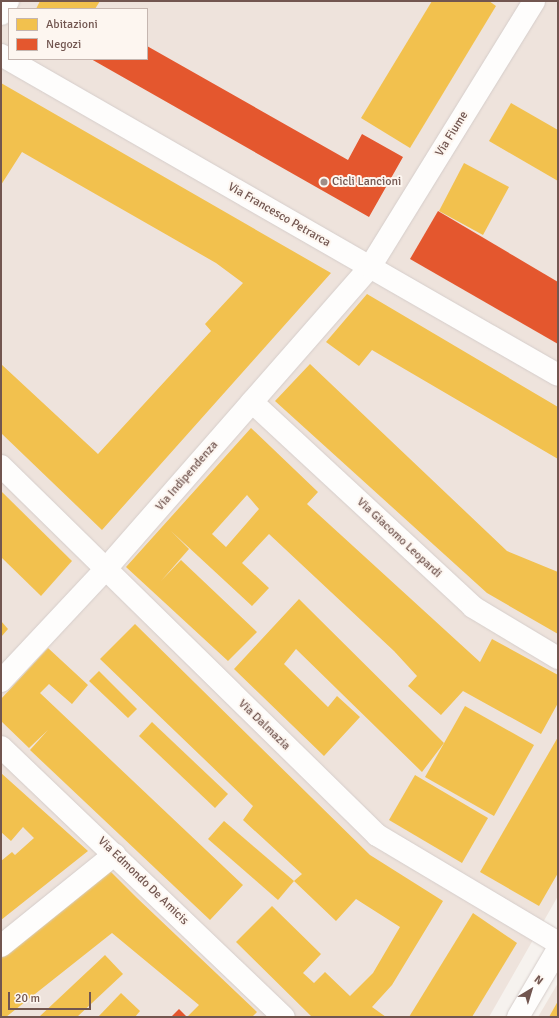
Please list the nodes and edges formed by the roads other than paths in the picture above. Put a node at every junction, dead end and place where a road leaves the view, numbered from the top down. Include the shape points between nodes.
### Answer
1 (8, 1) edge
2 (534, 1) edge
3 (1, 14) edge
4 (10, 60) edge
5 (370, 267) junction
6 (558, 375) edge
7 (252, 402) junction
8 (1, 466) edge
9 (104, 571) junction
10 (558, 658) edge
11 (1, 681) edge
12 (1, 747) edge
13 (115, 854) junction
14 (558, 943) edge
15 (1, 946) edge
16 (558, 949) edge
17 (284, 1017) edge
18 (518, 1017) edge

1 - 3 street
2 - 5 street, Via Fiume
4 - 5 street, Via Francesco Petrarca
5 - 6 street, Via Francesco Petrarca
5 - 7 street, Via Indipendenza
7 - 9 street, Via Indipendenza
7 - 10 street, Via Giacomo Leopardi via 473,608
8 - 9 street, Via Dalmazia
9 - 11 street, Via Indipendenza
9 - 14 street, Via Dalmazia via 377,835
12 - 13 street, Via Edmondo De Amicis
13 - 15 street
13 - 17 street, Via Edmondo De Amicis
16 - 18 street

